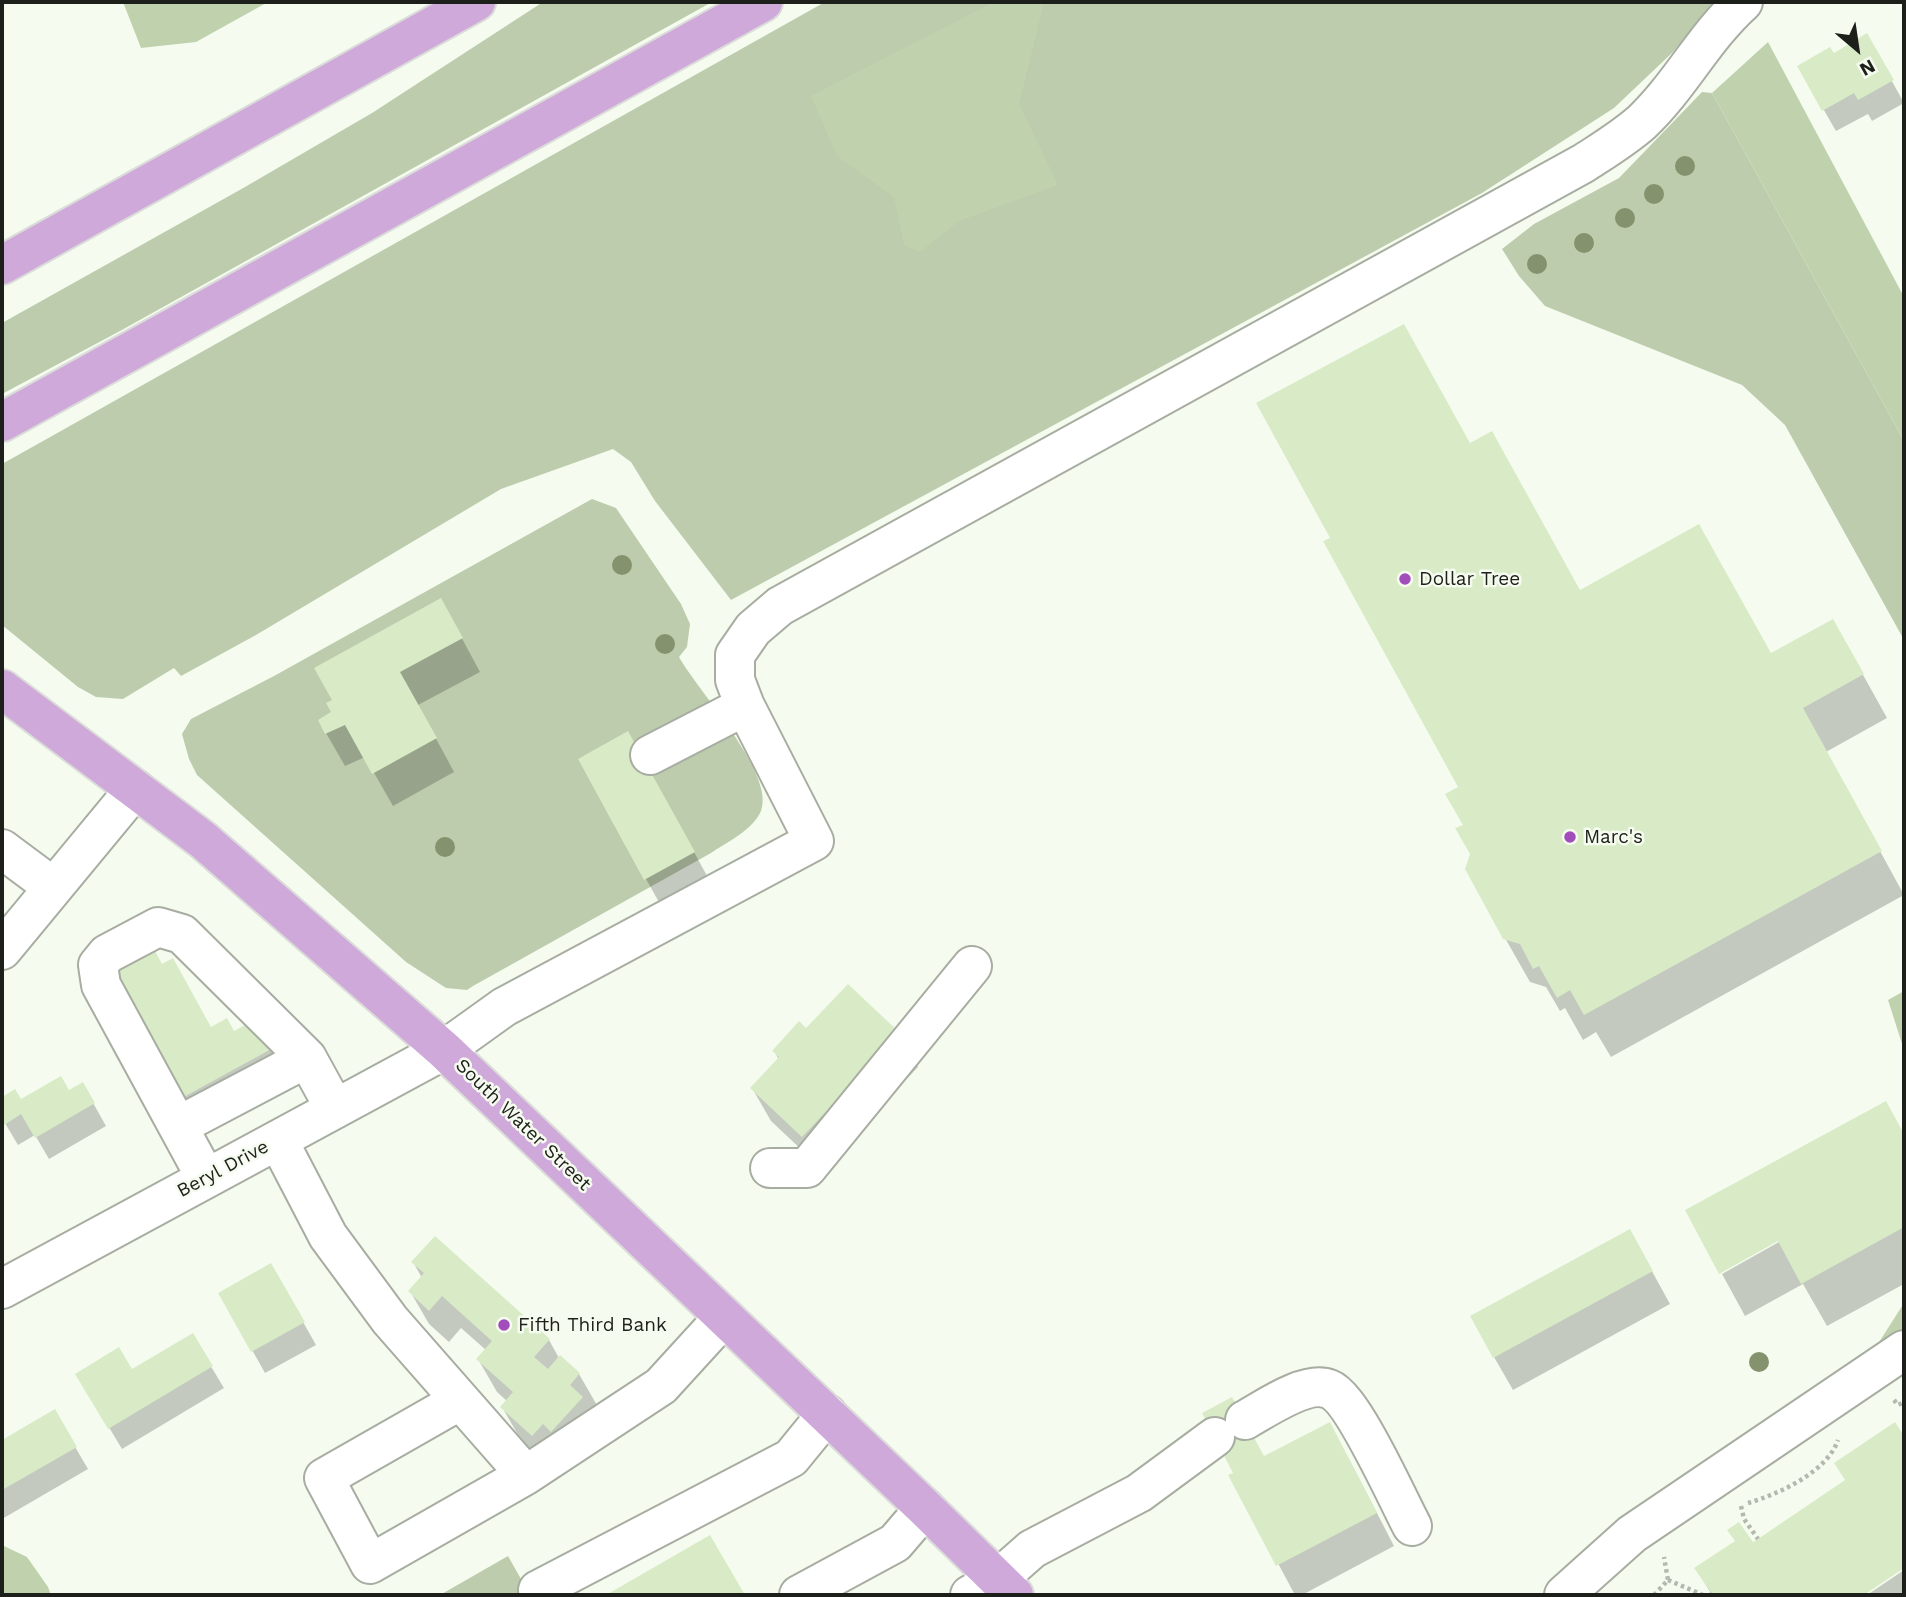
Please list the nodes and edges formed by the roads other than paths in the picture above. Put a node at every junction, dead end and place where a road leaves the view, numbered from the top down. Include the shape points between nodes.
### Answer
1 (476, 2) edge
2 (763, 2) edge
3 (1743, 2) edge
4 (2, 265) edge
5 (2, 422) edge
6 (2, 689) edge
7 (745, 706) junction
8 (650, 755) dead end
9 (135, 789) junction
10 (2, 849) edge
11 (53, 887) junction
12 (2, 950) edge
13 (972, 966) dead end
14 (444, 1050) junction
15 (307, 1058) junction
16 (335, 1109) junction
17 (178, 1126) junction
18 (278, 1140) junction
19 (769, 1168) dead end
20 (206, 1178) junction
21 (2, 1289) edge
22 (724, 1317) junction
23 (1904, 1350) edge
24 (459, 1401) junction
25 (827, 1415) junction
26 (526, 1475) junction
27 (925, 1508) junction
28 (1412, 1527) dead end
29 (994, 1590) edge
30 (541, 1595) edge
31 (799, 1595) edge
32 (1564, 1595) edge

1 - 4 main road
2 - 5 main road
3 - 7 street via 1642,122 1584,163 780,606 753,629 735,655 735,680
6 - 9 main road, South Water Street
7 - 8 street
7 - 14 street, Beryl Drive via 814,841 504,1007
9 - 11 street
9 - 14 main road, South Water Street via 203,839
10 - 11 street
11 - 12 street
13 - 19 street via 807,1168
14 - 16 street, Beryl Drive
14 - 22 main road, South Water Street
15 - 16 street
15 - 17 street
15 - 17 street via 182,934 158,927 107,954 98,965 100,985
16 - 18 street, Beryl Drive
17 - 20 street
18 - 20 street, Beryl Drive
18 - 24 street via 328,1236 390,1320
20 - 21 street, Beryl Drive
22 - 25 main road, South Water Street
22 - 26 street via 661,1386
23 - 32 street via 1632,1534
24 - 26 street
24 - 26 street via 324,1478 370,1564
25 - 27 main road, South Water Street
25 - 30 street via 791,1458 538,1590
27 - 29 main road, South Water Street
27 - 31 street via 895,1543
28 - 29 street via 1343,1400 1329,1389 1311,1389 1287,1396 1230,1429 1139,1493 1032,1549

